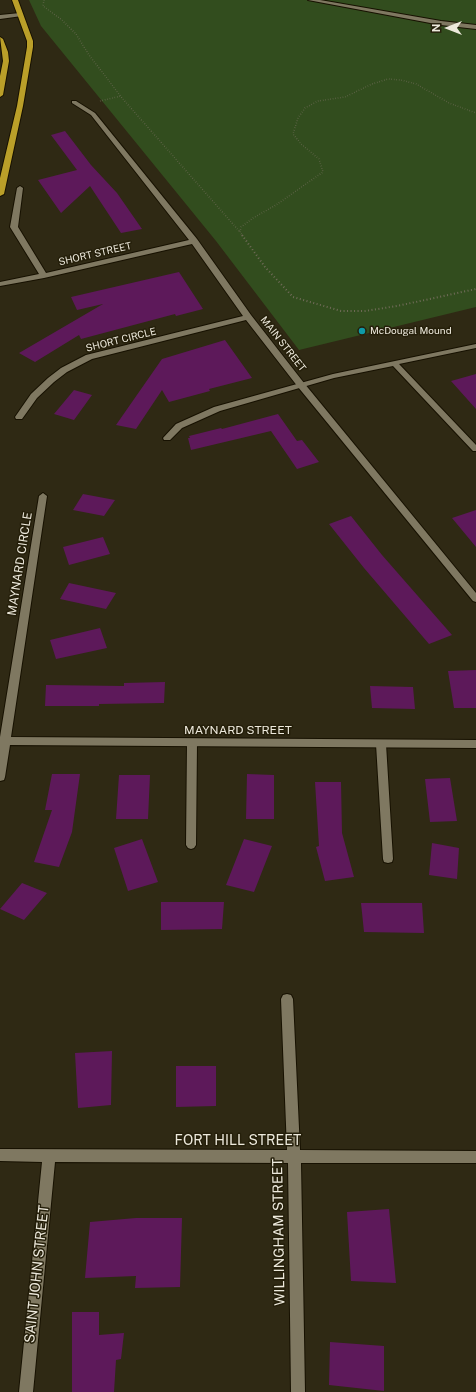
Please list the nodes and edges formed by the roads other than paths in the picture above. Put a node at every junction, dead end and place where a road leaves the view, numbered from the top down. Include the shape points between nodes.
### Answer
1 (15, 0) edge
2 (311, 0) edge
3 (20, 15) junction
4 (0, 17) edge
5 (476, 27) edge
6 (0, 39) edge
7 (0, 95) edge
8 (74, 102) dead end
9 (20, 188) dead end
10 (0, 194) edge
11 (194, 241) junction
12 (44, 276) junction
13 (0, 284) edge
14 (248, 317) junction
15 (476, 346) edge
16 (394, 363) junction
17 (301, 385) junction
18 (18, 417) dead end
19 (167, 438) dead end
20 (476, 449) edge
21 (43, 496) dead end
22 (476, 584) edge
23 (466, 587) junction
24 (476, 599) edge
25 (3, 741) edge
26 (192, 743) junction
27 (380, 744) junction
28 (476, 744) edge
29 (0, 777) edge
30 (191, 846) dead end
31 (388, 859) dead end
32 (287, 999) dead end
33 (0, 1154) edge
34 (49, 1156) junction
35 (294, 1157) junction
36 (476, 1157) edge
37 (26, 1392) edge
38 (298, 1392) edge

1 - 3 highway
2 - 5 street via 441,24
3 - 4 street
3 - 10 highway via 30,40 30,48
6 - 7 highway via 6,61
8 - 11 street, MAIN STREET via 93,114
9 - 12 street via 14,226
11 - 12 street, SHORT STREET
11 - 14 street, MAIN STREET
12 - 13 street, SHORT STREET
14 - 17 street, MAIN STREET
14 - 18 street, SHORT CIRCLE via 89,357 51,380 34,396
15 - 16 lane
16 - 17 lane
16 - 20 lane
17 - 19 lane via 197,417 179,426
17 - 23 street, MAIN STREET
21 - 25 street, MAYNARD CIRCLE
22 - 23 street
23 - 24 street, MAIN STREET
25 - 26 street, MAYNARD STREET
25 - 29 street, MAYNARD CIRCLE
26 - 27 street, MAYNARD STREET
26 - 30 lane
27 - 28 street, MAYNARD STREET
27 - 31 lane
32 - 35 street, WILLINGHAM STREET
33 - 34 street, FORT HILL STREET
34 - 35 street, FORT HILL STREET
34 - 37 street, SAINT JOHN STREET
35 - 36 street, FORT HILL STREET
35 - 38 street, WILLINGHAM STREET

